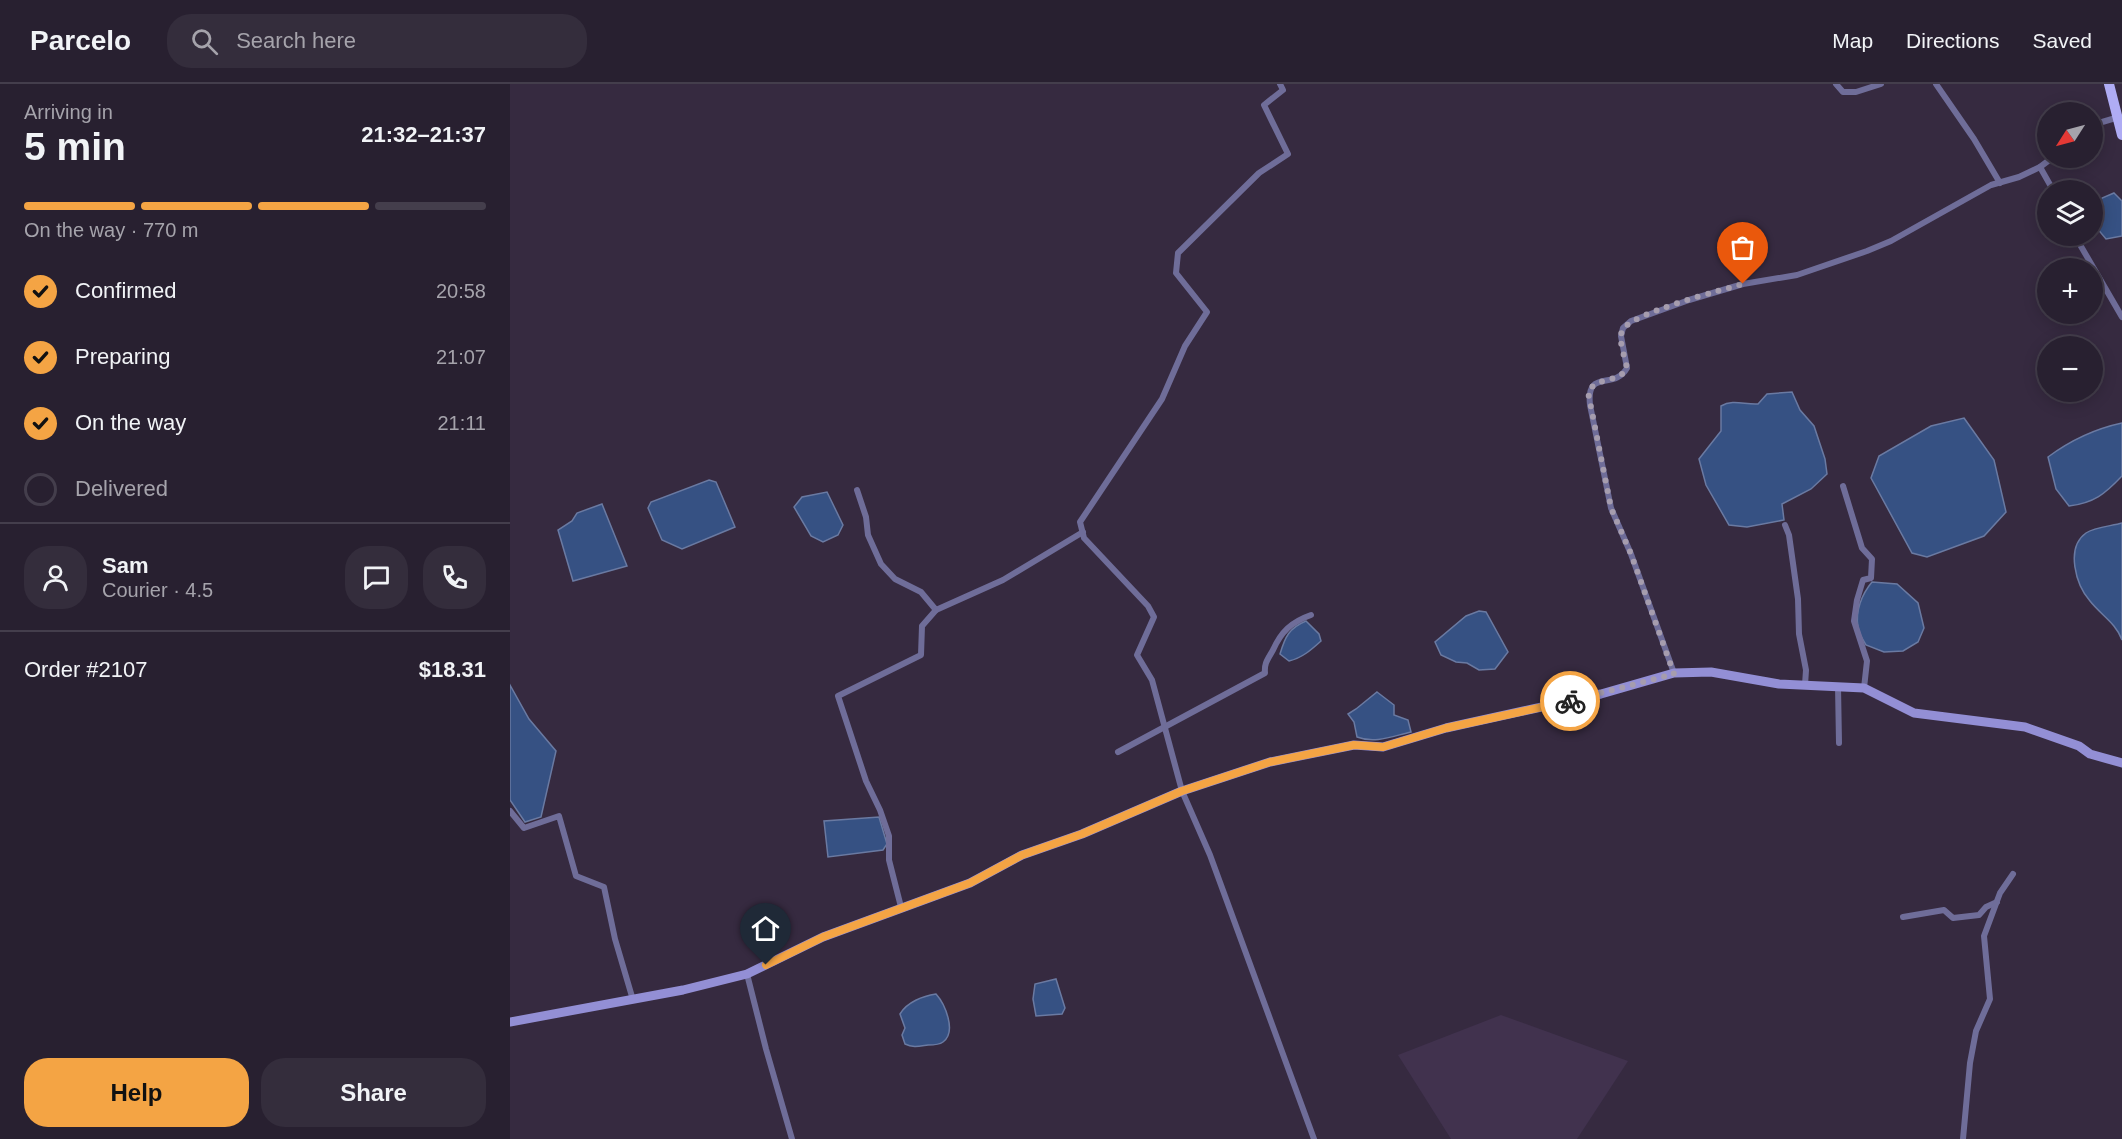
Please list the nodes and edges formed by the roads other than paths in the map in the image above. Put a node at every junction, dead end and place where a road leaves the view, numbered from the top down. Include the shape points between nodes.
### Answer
1 (1280, 84) edge
2 (1836, 84) edge
3 (1881, 84) edge
4 (1936, 84) edge
5 (2109, 84) edge
6 (2120, 116) edge
7 (2103, 121) edge
8 (2122, 135) edge
9 (2038, 168) edge
10 (2000, 183) junction
11 (2080, 246) edge
12 (2122, 316) edge
13 (1844, 486) dead end
14 (857, 490) dead end
15 (1785, 525) dead end
16 (1083, 532) junction
17 (936, 610) junction
18 (1311, 615) dead end
19 (1674, 674) junction
20 (1805, 685) junction
21 (1838, 686) junction
22 (1864, 688) junction
23 (1163, 728) junction
24 (1839, 743) dead end
25 (1118, 752) dead end
26 (2122, 763) edge
27 (1182, 791) junction
28 (510, 811) edge
29 (2013, 874) dead end
30 (1997, 902) junction
31 (901, 907) junction
32 (1904, 917) dead end
33 (747, 974) junction
34 (633, 1000) junction
35 (510, 1022) edge
36 (792, 1139) edge
37 (1314, 1139) edge
38 (1963, 1139) edge

1 - 16 street via 1283,90 1264,105 1288,154 1259,173 1178,254 1176,273 1207,312 1185,346 1162,399 1080,522
2 - 3 street via 1843,92 1856,92
4 - 10 street
5 - 6 main road
6 - 7 street
6 - 8 main road
9 - 10 street
10 - 19 street via 1868,251 1797,275 1743,284 1689,300 1631,321 1623,328 1625,372 1591,386 1588,392 1611,508
11 - 12 street
13 - 22 street via 1862,548 1872,559 1871,578 1863,580 1854,621 1867,661
14 - 17 street via 868,536 881,564 895,579 921,592
15 - 20 street via 1798,599
16 - 17 street via 1003,580
16 - 23 street via 1084,538 1154,617 1137,655 1152,680
17 - 31 street via 922,626 921,655 838,696 889,836 889,860
18 - 23 street via 1280,635 1264,664 1265,672
19 - 20 main road via 1711,672
19 - 27 main road via 1446,728 1383,747 1354,745 1270,762
20 - 21 main road
21 - 22 main road
21 - 24 street
22 - 26 main road via 1914,713 2025,727
23 - 25 street
23 - 27 street
27 - 31 main road via 1022,855 929,900
27 - 37 street via 1210,855
28 - 34 street via 524,828 559,816 576,876 604,887
29 - 30 street
30 - 32 street via 1979,915 1953,918 1944,910
30 - 38 street via 1984,936 1990,999 1976,1031
31 - 33 main road via 823,937
33 - 34 main road
33 - 36 street
34 - 35 main road

